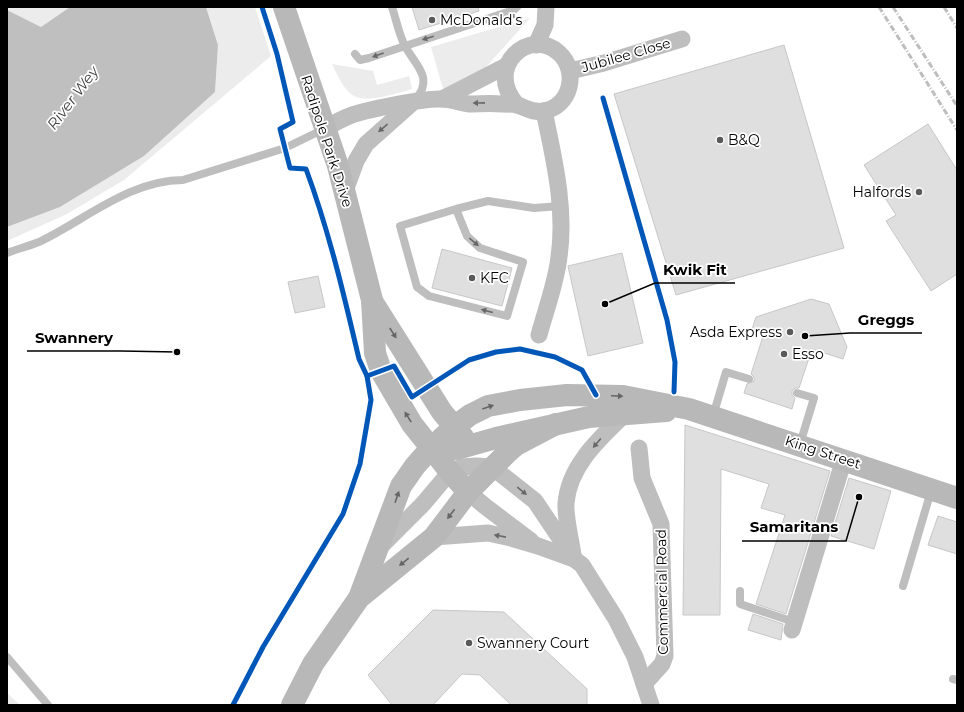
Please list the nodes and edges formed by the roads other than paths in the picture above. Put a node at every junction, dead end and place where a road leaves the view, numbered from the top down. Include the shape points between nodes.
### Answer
1 (284, 7) edge
2 (392, 7) edge
3 (517, 7) edge
4 (546, 7) edge
5 (682, 39) dead end
6 (404, 45) junction
7 (536, 45) junction
8 (355, 54) dead end
9 (506, 66) junction
10 (570, 71) junction
11 (442, 99) junction
12 (413, 102) junction
13 (517, 105) junction
14 (544, 111) junction
15 (325, 128) junction
16 (344, 191) junction
17 (560, 206) junction
18 (456, 209) junction
19 (7, 253) edge
20 (372, 300) junction
21 (539, 335) dead end
22 (749, 379) dead end
23 (797, 393) dead end
24 (689, 409) junction
25 (624, 415) junction
26 (713, 416) junction
27 (556, 424) junction
28 (454, 427) junction
29 (800, 444) junction
30 (470, 445) junction
31 (431, 448) junction
32 (639, 448) dead end
33 (844, 459) junction
34 (492, 467) junction
35 (450, 472) junction
36 (932, 489) junction
37 (468, 492) junction
38 (957, 498) edge
39 (434, 537) junction
40 (538, 546) junction
41 (380, 547) junction
42 (574, 559) junction
43 (903, 586) dead end
44 (740, 591) dead end
45 (359, 598) junction
46 (793, 626) joint
47 (7, 657) edge
48 (644, 684) junction
49 (48, 705) edge
50 (292, 705) edge
51 (651, 705) edge

1 - 15 main road, Radipole Park Drive
2 - 6 lane
3 -> 6 lane
4 - 7 street via 545,25
5 - 10 street, Jubilee Close
6 -> 8 lane via 360,60
6 - 12 lane via 418,64 424,82 421,93
7 - 9 street via 518,51
7 - 10 street via 548,46 558,52 566,60
9 - 11 street
9 - 13 street via 505,87
10 - 14 street via 571,82 565,96 554,107
11 - 12 street
13 -> 11 street via 468,104
12 - 15 street via 348,117
12 -> 16 street via 366,144
13 - 14 street via 525,110
14 - 17 street via 557,171
15 - 16 main road, Radipole Park Drive
15 - 19 lane via 277,150 183,180 168,180 132,191 38,242
16 - 20 main road, Radipole Park Drive
17 - 18 lane via 534,208 488,202
17 - 21 street via 559,257
18 -> 18 lane via 467,236 480,248 523,262 507,316 429,296 417,287 400,226
20 -> 28 main road, Commercial Road via 418,375
31 -> 20 main road, Commercial Road via 412,424 381,371 375,353
22 - 26 lane via 726,372
23 - 29 lane via 814,398
24 - 25 main road, King Street
24 - 26 main road, King Street
28 -> 24 main road, King Street via 488,406 567,395 623,396
25 - 27 main road, King Street via 590,417
25 -> 42 street via 580,462 572,482 566,504
26 - 29 main road, King Street
27 - 30 main road, King Street
27 - 34 main road, King Street via 516,445
28 - 30 main road, Commercial Road
28 - 31 main road, King Street
29 - 33 main road, King Street
30 - 31 main road, King Street via 458,449
30 - 34 main road, Commercial Road
31 - 35 main road, Commercial Road
41 -> 31 main road, King Street via 402,486 414,466
32 - 48 street, Commercial Road via 642,478 661,524 665,656 662,664
33 - 36 main road, King Street
33 - 46 street
34 - 35 street via 462,467
34 - 37 main road, King Street
34 -> 42 street, Commercial Road via 535,501
35 - 37 main road, Commercial Road
35 - 41 street via 423,504
36 - 38 main road, King Street
36 - 43 lane
37 -> 39 main road, King Street
37 - 40 street, Commercial Road
40 -> 39 street, Commercial Road via 488,533
39 -> 45 main road, King Street
40 - 42 street, Commercial Road
41 - 45 main road, King Street
42 - 48 street, Commercial Road via 582,565 616,619 635,657
44 - 46 lane via 740,604
45 - 50 main road via 313,664
47 - 49 lane
48 - 51 street, Commercial Road

